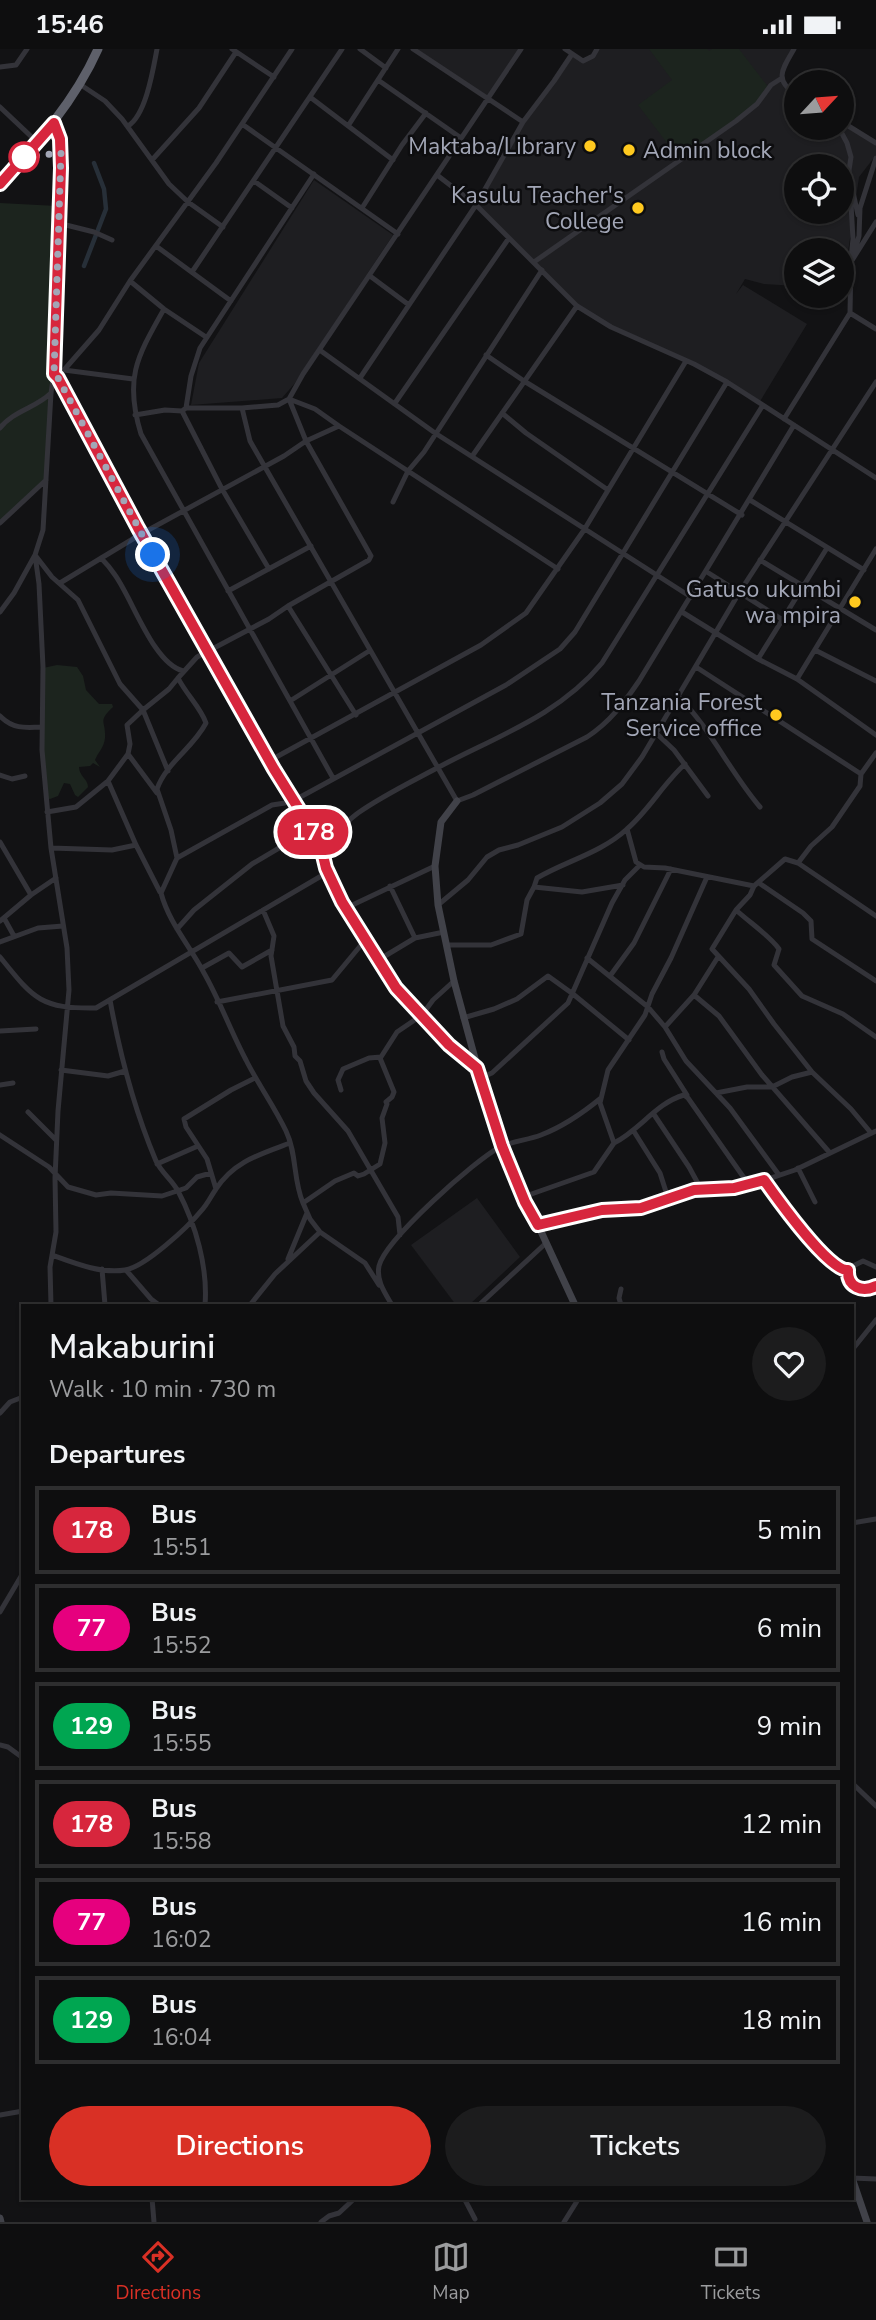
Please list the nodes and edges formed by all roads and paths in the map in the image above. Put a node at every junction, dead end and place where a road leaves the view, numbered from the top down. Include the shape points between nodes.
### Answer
1 (27, 49) edge
2 (98, 49) edge
3 (157, 49) edge
4 (292, 49) edge
5 (342, 49) edge
6 (360, 49) edge
7 (398, 49) edge
8 (413, 49) edge
9 (522, 49) edge
10 (565, 49) edge
11 (597, 49) edge
12 (794, 49) edge
13 (234, 50) edge
14 (572, 54) junction
15 (0, 67) edge
16 (386, 68) junction
17 (274, 77) junction
18 (782, 78) junction
19 (378, 80) junction
20 (784, 82) edge
21 (81, 85) junction
22 (310, 97) junction
23 (488, 99) junction
24 (0, 107) edge
25 (426, 113) junction
26 (523, 122) junction
27 (54, 123) junction
28 (242, 124) junction
29 (348, 125) junction
30 (128, 126) junction
31 (854, 129) edge
32 (461, 138) junction
33 (37, 142) junction
34 (876, 143) edge
35 (276, 147) junction
36 (876, 158) edge
37 (152, 160) junction
38 (393, 160) junction
39 (314, 174) junction
40 (437, 175) junction
41 (254, 181) junction
42 (0, 184) edge
43 (854, 193) edge
44 (188, 202) junction
45 (475, 205) junction
46 (292, 208) junction
47 (362, 208) junction
48 (860, 220) junction
49 (876, 222) edge
50 (58, 223) junction
51 (223, 227) junction
52 (398, 234) junction
53 (509, 238) junction
54 (112, 240) dead end
55 (156, 246) junction
56 (854, 250) edge
57 (854, 255) edge
58 (534, 262) junction
59 (542, 270) junction
60 (192, 272) junction
61 (370, 276) junction
62 (130, 281) junction
63 (231, 302) junction
64 (410, 305) junction
65 (577, 306) junction
66 (850, 308) edge
67 (164, 309) junction
68 (850, 313) junction
69 (876, 329) edge
70 (206, 337) junction
71 (321, 351) junction
72 (486, 355) junction
73 (686, 361) junction
74 (64, 370) junction
75 (54, 371) junction
76 (360, 378) junction
77 (133, 379) junction
78 (524, 381) junction
79 (727, 382) junction
80 (876, 382) edge
81 (51, 393) junction
82 (289, 399) junction
83 (395, 403) junction
84 (763, 405) junction
85 (242, 408) junction
86 (184, 410) junction
87 (502, 413) junction
88 (135, 415) junction
89 (784, 419) junction
90 (794, 425) junction
91 (339, 426) junction
92 (0, 428) edge
93 (435, 433) junction
94 (306, 441) junction
95 (633, 449) junction
96 (832, 450) junction
97 (473, 455) junction
98 (264, 466) junction
99 (408, 471) junction
100 (672, 472) junction
101 (876, 478) edge
102 (47, 480) junction
103 (222, 489) junction
104 (608, 490) junction
105 (707, 493) junction
106 (750, 501) junction
107 (393, 502) dead end
108 (184, 511) junction
109 (742, 515) junction
110 (785, 522) junction
111 (0, 523) edge
112 (584, 530) junction
113 (141, 534) junction
114 (311, 546) junction
115 (827, 548) junction
116 (876, 549) edge
117 (622, 554) junction
118 (35, 555) junction
119 (101, 558) junction
120 (761, 560) junction
121 (269, 569) junction
122 (558, 569) junction
123 (863, 570) junction
124 (707, 572) junction
125 (656, 575) junction
126 (331, 582) junction
127 (60, 583) junction
128 (804, 586) junction
129 (228, 591) junction
130 (739, 593) junction
131 (691, 597) junction
132 (288, 605) junction
133 (841, 608) junction
134 (0, 612) edge
135 (682, 612) junction
136 (783, 620) junction
137 (250, 630) junction
138 (876, 630) edge
139 (716, 634) junction
140 (815, 650) junction
141 (208, 651) junction
142 (369, 651) junction
143 (758, 659) junction
144 (696, 667) junction
145 (183, 671) junction
146 (330, 675) junction
147 (178, 678) junction
148 (797, 680) junction
149 (876, 681) edge
150 (396, 692) junction
151 (678, 696) junction
152 (290, 701) junction
153 (143, 711) junction
154 (356, 715) junction
155 (0, 716) edge
156 (42, 727) junction
157 (418, 731) junction
158 (656, 733) junction
159 (876, 735) edge
160 (310, 737) junction
161 (876, 753) edge
162 (128, 754) junction
163 (269, 761) junction
164 (685, 764) junction
165 (438, 768) junction
166 (168, 771) junction
167 (862, 774) junction
168 (0, 775) edge
169 (25, 776) dead end
170 (333, 778) junction
171 (108, 781) junction
172 (158, 793) junction
173 (708, 796) dead end
174 (291, 799) junction
175 (457, 801) junction
176 (760, 807) dead end
177 (47, 812) junction
178 (306, 821) junction
179 (627, 829) junction
180 (0, 842) edge
181 (320, 843) junction
182 (136, 845) junction
183 (51, 848) junction
184 (177, 858) junction
185 (798, 863) junction
186 (640, 865) junction
187 (435, 866) junction
188 (671, 869) junction
189 (328, 872) junction
190 (707, 877) junction
191 (56, 878) junction
192 (756, 884) junction
193 (623, 885) junction
194 (390, 886) junction
195 (534, 887) junction
196 (161, 893) junction
197 (31, 894) junction
198 (438, 905) junction
199 (346, 908) junction
200 (0, 909) edge
201 (263, 910) junction
202 (736, 910) junction
203 (876, 916) edge
204 (3, 918) edge
205 (63, 926) junction
206 (177, 929) junction
207 (444, 932) junction
208 (14, 936) junction
209 (415, 937) junction
210 (366, 939) junction
211 (0, 942) edge
212 (446, 945) junction
213 (272, 950) junction
214 (192, 953) junction
215 (0, 957) edge
216 (718, 957) junction
217 (587, 958) junction
218 (380, 959) junction
219 (202, 968) junction
220 (610, 976) junction
221 (454, 981) junction
222 (876, 981) edge
223 (277, 990) junction
224 (573, 994) junction
225 (694, 995) junction
226 (110, 1000) junction
227 (217, 1002) junction
228 (648, 1006) junction
229 (68, 1009) junction
230 (422, 1015) junction
231 (463, 1018) junction
232 (876, 1025) edge
233 (665, 1027) junction
234 (36, 1030) dead end
235 (0, 1031) edge
236 (874, 1035) edge
237 (629, 1040) junction
238 (662, 1052) dead end
239 (380, 1058) junction
240 (477, 1068) junction
241 (61, 1070) junction
242 (125, 1071) junction
243 (812, 1072) junction
244 (255, 1078) junction
245 (480, 1078) junction
246 (13, 1083) dead end
247 (0, 1085) edge
248 (772, 1087) junction
249 (341, 1090) dead end
250 (716, 1093) junction
251 (600, 1098) junction
252 (688, 1098) junction
253 (29, 1112) dead end
254 (653, 1113) junction
255 (633, 1130) junction
256 (874, 1132) edge
257 (0, 1135) edge
258 (56, 1140) junction
259 (290, 1143) junction
260 (614, 1143) junction
261 (198, 1146) junction
262 (502, 1146) junction
263 (830, 1153) junction
264 (157, 1164) junction
265 (798, 1168) junction
266 (371, 1170) junction
267 (211, 1173) junction
268 (55, 1175) junction
269 (779, 1175) junction
270 (764, 1180) junction
271 (749, 1185) junction
272 (216, 1189) junction
273 (701, 1189) junction
274 (177, 1190) junction
275 (523, 1197) junction
276 (668, 1198) junction
277 (815, 1202) dead end
278 (303, 1203) junction
279 (307, 1213) junction
280 (191, 1222) junction
281 (538, 1225) junction
282 (320, 1231) junction
283 (400, 1235) junction
284 (546, 1243) junction
285 (52, 1255) junction
286 (287, 1262) junction
287 (876, 1267) edge
288 (102, 1269) junction
289 (848, 1270) junction
290 (126, 1271) junction
291 (876, 1286) edge
292 (381, 1289) junction
293 (621, 1289) dead end
294 (51, 1304) edge
295 (106, 1304) edge
296 (157, 1304) edge
297 (205, 1304) edge
298 (251, 1304) edge
299 (391, 1304) edge
300 (480, 1304) edge
301 (575, 1304) edge
302 (621, 1304) edge
303 (876, 1320) edge
304 (854, 1348) edge
305 (21, 1398) edge
306 (0, 1412) edge
307 (876, 1519) edge
308 (854, 1523) edge
309 (21, 1576) edge
310 (0, 1612) edge
311 (0, 1745) edge
312 (21, 1757) edge
313 (854, 1785) edge
314 (876, 1806) edge
315 (21, 2111) edge
316 (0, 2115) edge
317 (854, 2178) edge
318 (876, 2179) edge
319 (854, 2184) edge
320 (152, 2200) edge
321 (353, 2200) edge
322 (465, 2200) edge
323 (578, 2200) edge
324 (475, 2219) dead end
325 (154, 2222) edge
326 (321, 2222) edge
327 (564, 2222) edge
328 (867, 2222) edge

1 - 15 street via 16,65
2 - 21 highway
3 - 30 street via 141,109
4 - 17 street
5 - 22 street
6 - 16 street
7 - 16 street
8 - 23 street
9 - 23 street
10 - 14 street
11 - 14 street via 583,61
12 - 18 street
13 - 17 street
13 - 37 street via 198,108
14 - 26 street
16 - 19 street
17 - 28 street
18 - 20 street
18 - 58 street via 736,121
19 - 25 street
19 - 29 street
21 - 27 highway
21 - 30 street via 106,101
22 - 29 street
22 - 35 street
23 - 26 street
23 - 32 street
24 - 33 street
25 - 32 street
25 - 38 street
26 - 45 street
27 - 33 highway
27 - 50 street via 60,139
28 - 35 street
28 - 44 street
29 - 38 street
30 - 37 street
31 - 34 street
32 - 40 street
33 - 42 highway
35 - 39 street
35 - 41 street
36 - 48 street
37 - 44 street
38 - 47 street
39 - 46 street
39 - 47 street
40 - 45 street
40 - 52 street
41 - 46 street
41 - 51 street
43 - 48 street
44 - 51 street
44 - 55 street
45 - 53 street
45 - 64 street
46 - 63 street
47 - 52 street
48 - 56 street
49 - 57 street
50 - 54 street
50 - 75 street
51 - 60 street
52 - 61 street
53 - 58 street
53 - 83 street
55 - 60 street
55 - 62 street
58 - 59 street
59 - 65 street
59 - 72 street
60 - 63 street
61 - 64 street
61 - 71 street
62 - 67 street
62 - 74 street via 99,330
63 - 70 street
64 - 76 street
65 - 73 street
65 - 78 street
66 - 68 street
67 - 70 street
67 - 77 street via 137,359
68 - 69 street
68 - 89 street
70 - 86 street
71 - 76 street
71 - 82 street
72 - 78 street
72 - 93 street
73 - 79 street
73 - 95 street
74 - 75 street
74 - 77 street
75 - 81 street
75 - 113 street
76 - 83 street
77 - 88 street
78 - 87 street
78 - 95 street
79 - 84 street
79 - 100 street
80 - 96 street
81 - 92 street
81 - 102 street
82 - 85 street via 278,405
82 - 91 street
82 - 94 street
83 - 93 street
84 - 89 street
84 - 105 street
85 - 86 street
85 - 98 street via 250,441
86 - 88 street
86 - 103 street
87 - 97 street
87 - 104 street
88 - 108 street
89 - 90 street
90 - 96 street
90 - 106 street
91 - 94 street
91 - 99 street
93 - 97 street
93 - 99 street
94 - 98 street
94 - 126 street via 371,556
95 - 100 street
95 - 104 street
96 - 101 street
96 - 110 street
97 - 112 street
98 - 103 street
98 - 114 street
99 - 107 street
99 - 122 street
100 - 105 street
100 - 117 street
102 - 111 street
102 - 118 street via 43,530
103 - 108 street
103 - 121 street
104 - 112 street
105 - 109 street
105 - 125 street
106 - 109 street
106 - 110 street
108 - 113 street
108 - 129 street
109 - 124 street
110 - 115 street
110 - 120 street
112 - 117 street
112 - 122 street
113 - 119 street
113 - 141 street
114 - 121 street
114 - 126 street
115 - 123 street
115 - 128 street
116 - 123 street
117 - 125 street
117 - 157 street via 560,649 506,685
118 - 127 street
118 - 134 street
118 - 156 street
119 - 127 street
119 - 145 street via 116,575 157,648 171,666
120 - 128 street
120 - 130 street
121 - 129 street
122 - 150 street via 526,613 498,635
123 - 133 street
124 - 130 street
124 - 131 street
125 - 131 street
125 - 165 street via 585,683 520,727
126 - 132 street
126 - 142 street
127 - 153 street via 78,600 120,684
128 - 133 street
128 - 136 street
129 - 137 street
130 - 136 street
130 - 139 street
131 - 135 street
132 - 137 street
132 - 146 street
133 - 138 street
133 - 140 street
135 - 139 street
135 - 175 street via 639,681 603,726
136 - 143 street
137 - 141 street
137 - 152 street
139 - 143 street
139 - 144 street
140 - 148 street
140 - 149 street
141 - 145 street
141 - 163 street
142 - 146 street
142 - 150 street
143 - 148 street
144 - 151 street
144 - 167 street
145 - 147 street
146 - 152 street
146 - 154 street
147 - 153 street
147 - 166 street via 206,723
148 - 159 street
150 - 154 street
150 - 157 street
151 - 158 street
151 - 176 street
152 - 160 street
153 - 162 street via 127,725
153 - 166 street
154 - 160 street
155 - 156 street via 8,725
156 - 177 street
157 - 165 street
157 - 170 street
158 - 164 street
158 - 198 street via 622,784 600,803 555,830 487,857
160 - 163 street
160 - 170 street
161 - 167 street
162 - 171 street
162 - 172 street
163 - 174 street
164 - 173 street
164 - 179 street
165 - 175 street
165 - 181 street via 358,814
166 - 172 street
167 - 185 street via 860,786 832,827
168 - 169 street via 12,779
170 - 174 street
171 - 177 street via 76,807
171 - 182 street
172 - 184 street
174 - 178 street
174 - 184 street
175 - 187 street via 441,822
177 - 183 street
178 - 181 street
178 - 206 street via 301,835 252,864
179 - 186 street
179 - 195 street via 537,878
180 - 197 street
181 - 189 street
182 - 183 street via 112,850
182 - 196 street
183 - 191 street
184 - 196 street
185 - 192 street via 785,859
185 - 203 street
186 - 188 street
186 - 193 street
187 - 194 street
187 - 198 street
188 - 190 street
188 - 220 street via 634,943
189 - 199 street
189 - 201 street
190 - 192 street
190 - 228 street
191 - 197 street
191 - 205 street
192 - 202 street
192 - 222 street via 803,913 811,921 812,939
193 - 195 street via 582,892
193 - 217 street
194 - 199 street
194 - 209 street
195 - 212 street via 521,934 491,945
196 - 206 street
197 - 204 street
198 - 207 street
199 - 210 street
200 - 204 street
201 - 213 street via 274,936
201 - 214 street
202 - 216 street via 712,949
202 - 236 street via 773,940 779,949 774,965 802,996 843,1014
204 - 208 street
205 - 208 street
205 - 229 street
206 - 214 street
207 - 209 street
207 - 212 street
208 - 211 street
209 - 218 street
210 - 218 street
210 - 223 street via 332,980
212 - 221 street
213 - 219 street via 242,967 229,953
213 - 223 street
214 - 219 street
214 - 226 street
215 - 229 street via 41,1002
216 - 225 street
216 - 243 street via 750,989
217 - 220 street
217 - 224 street
218 - 230 street via 396,988
219 - 227 street
220 - 228 street
221 - 230 street
221 - 231 street
223 - 227 street
223 - 266 street via 285,1031 306,1081 348,1131
224 - 231 street via 548,976 517,999
224 - 237 street
224 - 245 street via 492,1073
225 - 233 street
225 - 248 street via 719,1016
226 - 229 street via 96,1008
226 - 242 street
227 - 244 street
228 - 233 street
228 - 237 street
229 - 241 street
230 - 239 street via 397,1032
230 - 240 street
231 - 240 street
232 - 236 street
233 - 250 street via 686,1061
234 - 235 street
237 - 251 street via 608,1070
238 - 252 street
239 - 249 street via 343,1069 338,1080
239 - 266 street via 394,1092 382,1118 385,1143 380,1164
240 - 245 street
241 - 242 street via 108,1076
241 - 258 street
242 - 264 street
243 - 248 street
243 - 256 street
244 - 259 street
244 - 261 street via 184,1119
245 - 262 street
246 - 247 street
248 - 250 street
248 - 263 street
250 - 269 street
251 - 260 street
251 - 262 street via 548,1132
252 - 254 street via 675,1098
252 - 271 street
253 - 258 street
254 - 255 street
254 - 273 street
255 - 260 street
255 - 276 street via 660,1173
256 - 263 street
257 - 268 street
258 - 268 street
259 - 272 street via 243,1161
259 - 278 street
260 - 275 street via 594,1172
261 - 264 street
261 - 267 street
262 - 275 street
262 - 283 street via 463,1174
263 - 265 street
264 - 274 street
265 - 269 street
265 - 277 street
266 - 278 street via 335,1181
266 - 283 street via 398,1217
267 - 272 street
267 - 274 street
268 - 274 street via 68,1187 96,1195 162,1196
268 - 285 street
269 - 270 street
270 - 271 street
270 - 289 street via 817,1248 838,1269
271 - 273 street
272 - 280 street
273 - 276 street
274 - 280 street
275 - 281 street
276 - 281 street via 641,1208 602,1210
278 - 279 street
279 - 282 street
279 - 286 street
280 - 290 street via 145,1262
280 - 297 street via 203,1264
281 - 284 street
282 - 286 street
282 - 292 street via 365,1263
283 - 292 street via 378,1269
284 - 300 street
284 - 301 street
285 - 288 street
285 - 294 street
286 - 298 street
287 - 289 street via 863,1261
288 - 290 street
288 - 295 street
289 - 291 street via 854,1287 869,1290
290 - 296 street
292 - 299 street
293 - 302 street
303 - 304 street
305 - 306 street
307 - 308 street
309 - 310 street
311 - 312 street
313 - 314 street
315 - 316 street
317 - 318 street
319 - 328 street
320 - 325 street
321 - 326 street
322 - 324 street
323 - 327 street

